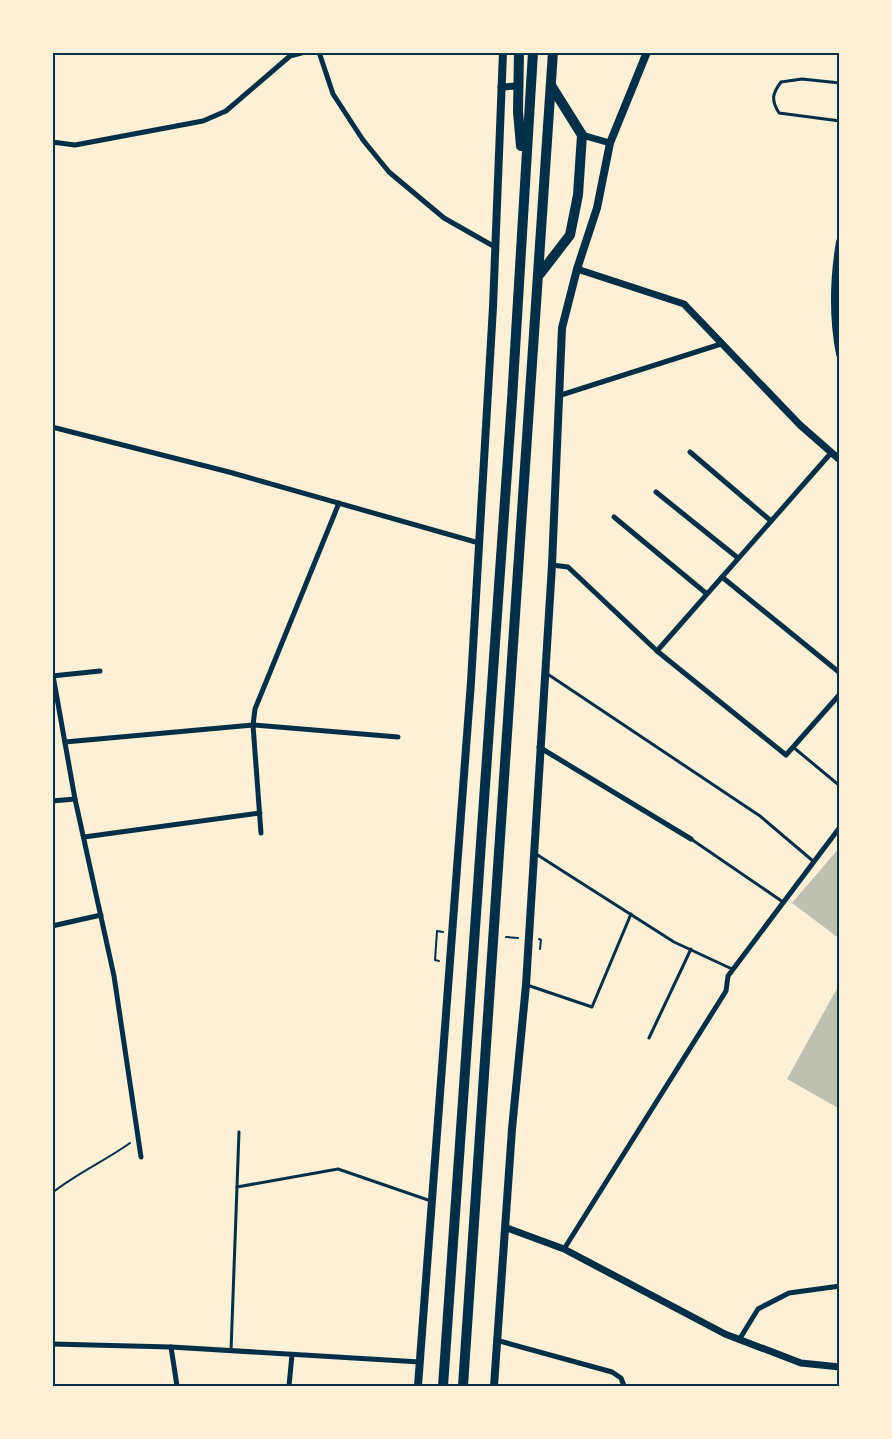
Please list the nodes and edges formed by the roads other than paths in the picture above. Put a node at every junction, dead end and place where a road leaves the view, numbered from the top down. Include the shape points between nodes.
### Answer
1 (305, 52) edge
2 (319, 52) edge
3 (503, 52) edge
4 (519, 52) edge
5 (533, 52) edge
6 (553, 52) edge
7 (647, 52) edge
8 (840, 83) edge
9 (518, 86) junction
10 (501, 87) junction
11 (551, 87) junction
12 (840, 121) edge
13 (582, 135) junction
14 (52, 142) edge
15 (610, 143) junction
16 (525, 176) junction
17 (840, 242) edge
18 (495, 247) junction
19 (577, 269) junction
20 (540, 274) junction
21 (721, 344) junction
22 (840, 354) edge
23 (561, 395) junction
24 (52, 427) edge
25 (690, 452) dead end
26 (831, 453) junction
27 (840, 460) edge
28 (656, 492) dead end
29 (339, 503) junction
30 (614, 517) dead end
31 (771, 521) junction
32 (479, 543) junction
33 (738, 558) junction
34 (552, 565) junction
35 (722, 577) junction
36 (707, 594) junction
37 (657, 651) junction
38 (100, 670) dead end
39 (545, 672) junction
40 (840, 673) edge
41 (53, 674) edge
42 (840, 694) edge
43 (252, 725) junction
44 (398, 737) dead end
45 (65, 742) junction
46 (539, 747) junction
47 (793, 747) junction
48 (840, 786) edge
49 (75, 799) junction
50 (52, 801) edge
51 (260, 813) junction
52 (840, 827) edge
53 (261, 833) dead end
54 (84, 837) junction
55 (691, 839) joint
56 (534, 853) junction
57 (814, 861) junction
58 (783, 902) junction
59 (631, 914) junction
60 (101, 915) junction
61 (52, 926) edge
62 (691, 950) junction
63 (733, 970) junction
64 (526, 985) junction
65 (649, 1038) dead end
66 (239, 1132) dead end
67 (141, 1157) dead end
68 (237, 1187) junction
69 (433, 1201) junction
70 (507, 1228) junction
71 (564, 1249) junction
72 (840, 1286) edge
73 (496, 1340) junction
74 (739, 1340) junction
75 (52, 1344) edge
76 (171, 1347) junction
77 (231, 1351) junction
78 (292, 1354) junction
79 (420, 1362) junction
80 (840, 1367) edge
81 (177, 1386) edge
82 (289, 1386) edge
83 (418, 1386) edge
84 (443, 1386) edge
85 (463, 1386) edge
86 (494, 1386) edge
87 (624, 1386) edge

1 - 14 street via 290,56 226,111 203,121 75,145
2 - 18 street via 333,94 389,172 444,218
3 - 10 main road
4 - 9 highway
5 - 16 highway
6 - 11 highway
7 - 15 main road
8 - 12 lane via 781,81 773,92 773,102 779,113
9 - 10 street
9 - 16 highway
10 - 18 main road
11 - 13 highway
11 - 20 highway
13 - 15 street
13 - 20 highway via 578,195 570,236
15 - 19 main road via 597,208
16 - 84 highway
17 - 22 main road via 836,315
18 - 32 main road
19 - 21 street via 684,304
19 - 23 main road via 562,328
20 - 85 highway
21 - 23 street
21 - 26 street
23 - 34 main road
24 - 29 street
25 - 31 street
26 - 27 street
26 - 31 street
28 - 33 street
29 - 32 street
29 - 43 street via 258,697
30 - 36 street
31 - 33 street
32 - 69 main road
33 - 35 street
34 - 37 street via 568,567
34 - 39 main road
35 - 36 street
35 - 40 street
36 - 37 street
37 - 47 street via 786,755
38 - 41 street
39 - 46 main road
39 - 57 lane via 760,816
41 - 45 street
42 - 47 street
43 - 44 street
43 - 45 street
43 - 51 street
45 - 49 street
46 - 55 street
46 - 56 main road
47 - 48 lane
49 - 50 street
49 - 54 street
51 - 53 street
51 - 54 street
52 - 57 street
54 - 60 street
55 - 58 lane
56 - 59 lane
56 - 64 main road
57 - 58 street
58 - 63 street
59 - 62 lane
59 - 64 lane via 592,1007
60 - 61 street
60 - 67 street
62 - 63 lane
62 - 65 lane
63 - 71 street via 726,991
64 - 70 main road
66 - 68 lane
68 - 69 lane via 338,1169
68 - 77 lane
69 - 79 main road
70 - 71 street
70 - 73 main road
71 - 74 street
72 - 74 street via 789,1293 758,1309
73 - 86 main road
73 - 87 street via 618,1374
74 - 80 street via 801,1363
75 - 76 street
76 - 77 street
76 - 81 street
77 - 78 street
78 - 79 street
78 - 82 street
79 - 83 main road

